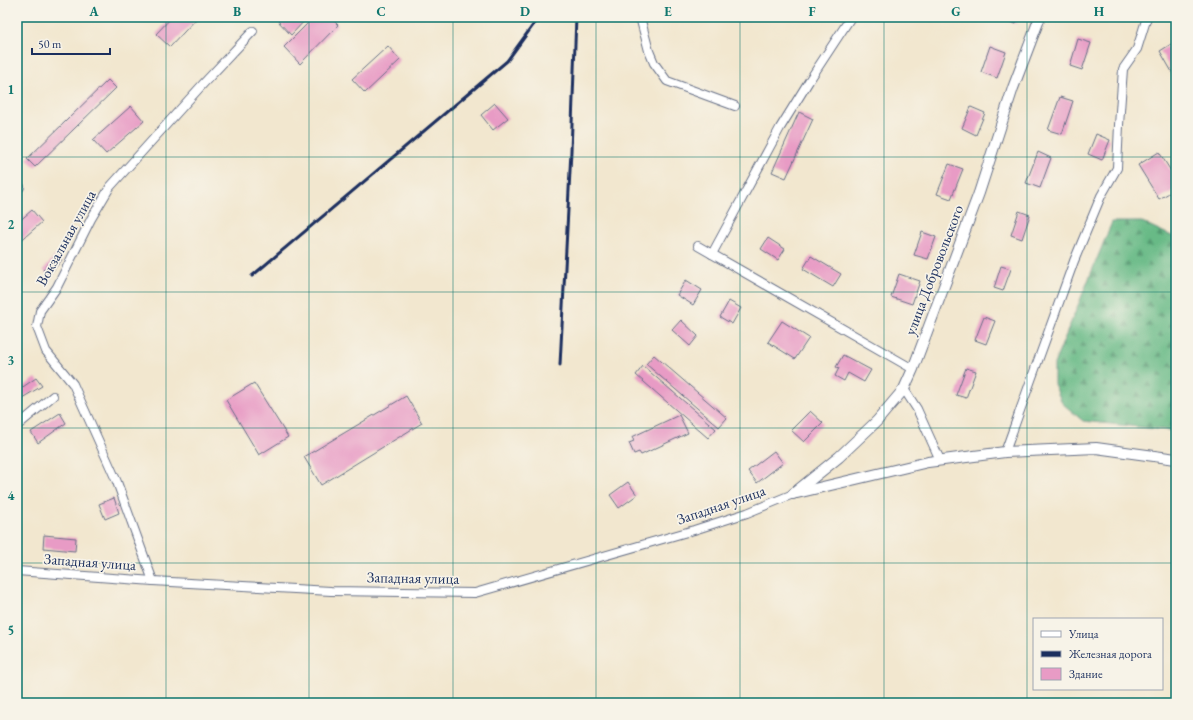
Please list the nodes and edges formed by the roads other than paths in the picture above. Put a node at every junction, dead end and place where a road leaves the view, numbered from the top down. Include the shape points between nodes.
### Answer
1 (640, 17) edge
2 (851, 17) edge
3 (1040, 17) edge
4 (1147, 17) edge
5 (253, 31) dead end
6 (735, 106) dead end
7 (698, 246) dead end
8 (712, 254) junction
9 (913, 369) junction
10 (904, 389) junction
11 (53, 396) dead end
12 (17, 426) edge
13 (1005, 452) junction
14 (1176, 459) edge
15 (940, 460) junction
16 (794, 494) junction
17 (17, 571) edge
18 (152, 581) junction

1 - 6 street via 654,63 667,81
2 - 8 street via 780,128
3 - 9 street, улица Добровольского via 1013,88 979,193
4 - 13 street via 1137,49 1123,69 1117,168 1101,196 1074,261
5 - 18 street, Вокзальная улица via 110,187 39,316 37,327 46,351 73,384 117,482
7 - 8 street
8 - 9 street
9 - 10 street, улица Добровольского
10 - 15 street via 917,409
10 - 16 street, улица Добровольского via 878,421
11 - 12 street
13 - 14 street via 1096,448
13 - 15 street
15 - 16 street
16 - 18 street, Западная улица via 694,530 475,593 331,591
17 - 18 street, Западная улица

